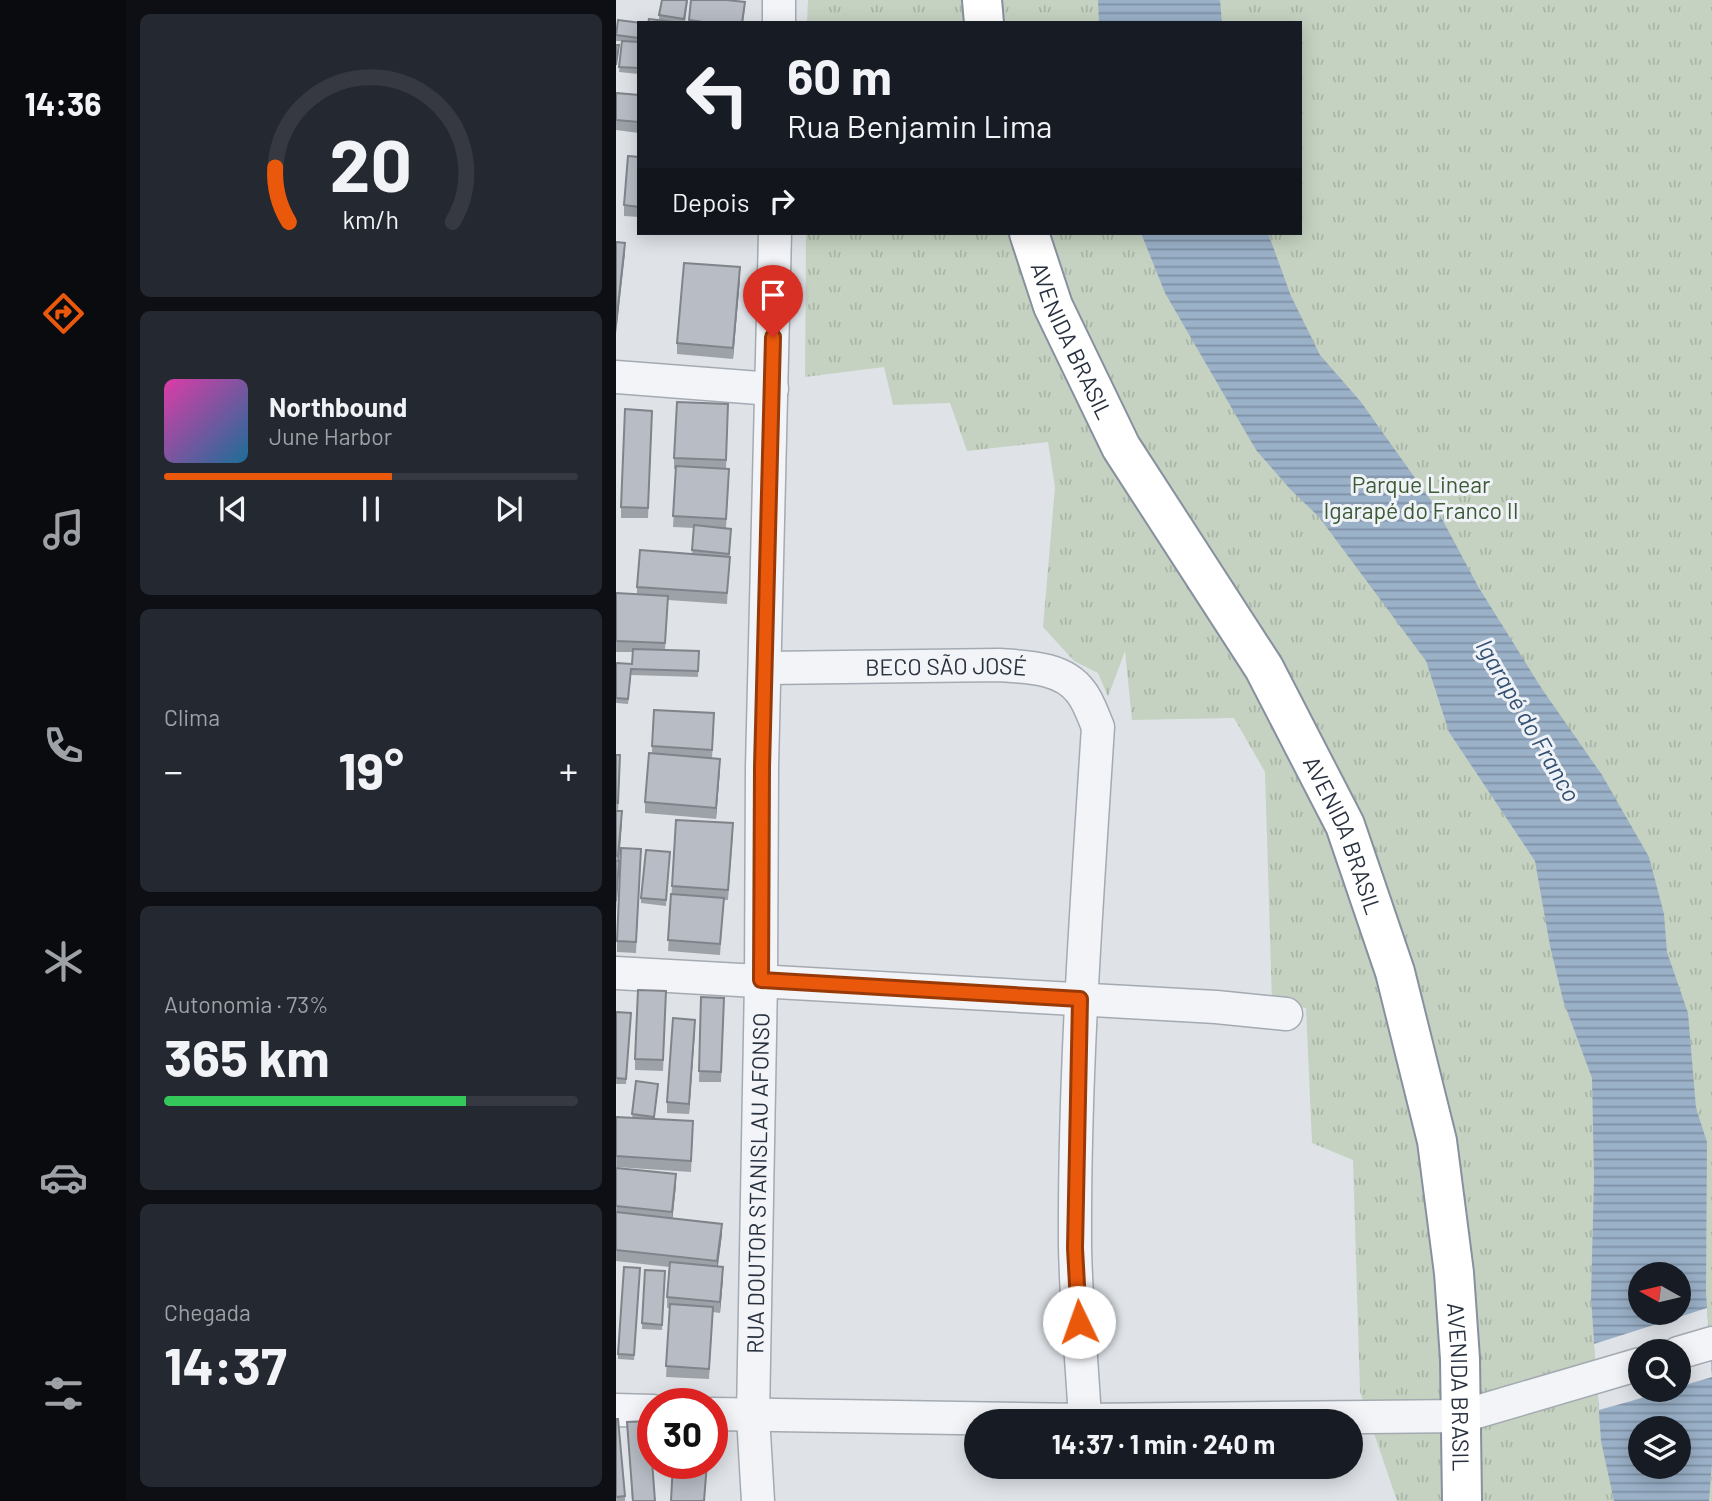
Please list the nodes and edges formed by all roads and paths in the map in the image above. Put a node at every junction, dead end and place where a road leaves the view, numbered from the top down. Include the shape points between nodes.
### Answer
1 (779, 0) edge
2 (982, 0) edge
3 (779, 21) edge
4 (984, 21) edge
5 (775, 235) edge
6 (1030, 235) edge
7 (616, 377) edge
8 (772, 389) junction
9 (766, 668) junction
10 (616, 973) edge
11 (761, 980) junction
12 (1080, 999) junction
13 (1286, 1014) dead end
14 (1712, 1343) edge
15 (1691, 1349) edge
16 (1628, 1368) edge
17 (1084, 1409) edge
18 (616, 1410) edge
19 (637, 1411) edge
20 (728, 1415) edge
21 (753, 1416) junction
22 (1463, 1416) junction
23 (1363, 1417) edge
24 (964, 1419) edge
25 (758, 1501) edge
26 (1462, 1501) edge

1 - 3 street
2 - 4 highway
5 - 8 street, RUA DOUTOR STANISLAU AFONSO
6 - 22 highway, AVENIDA BRASIL via 1053,306 1121,447 1264,668 1345,825 1395,972 1437,1141 1454,1273
7 - 8 street
8 - 9 street, RUA DOUTOR STANISLAU AFONSO
9 - 11 street, RUA DOUTOR STANISLAU AFONSO
9 - 12 street, BECO SÃO JOSÉ via 1034,667 1060,675 1081,691 1098,727
10 - 11 street
11 - 12 street
11 - 21 street, RUA DOUTOR STANISLAU AFONSO
12 - 13 street
12 - 17 street via 1075,1248
14 - 15 street
16 - 22 street
18 - 19 street
20 - 21 street
21 - 24 street
21 - 25 street, RUA DOUTOR STANISLAU AFONSO
22 - 23 street
22 - 26 highway, AVENIDA BRASIL

